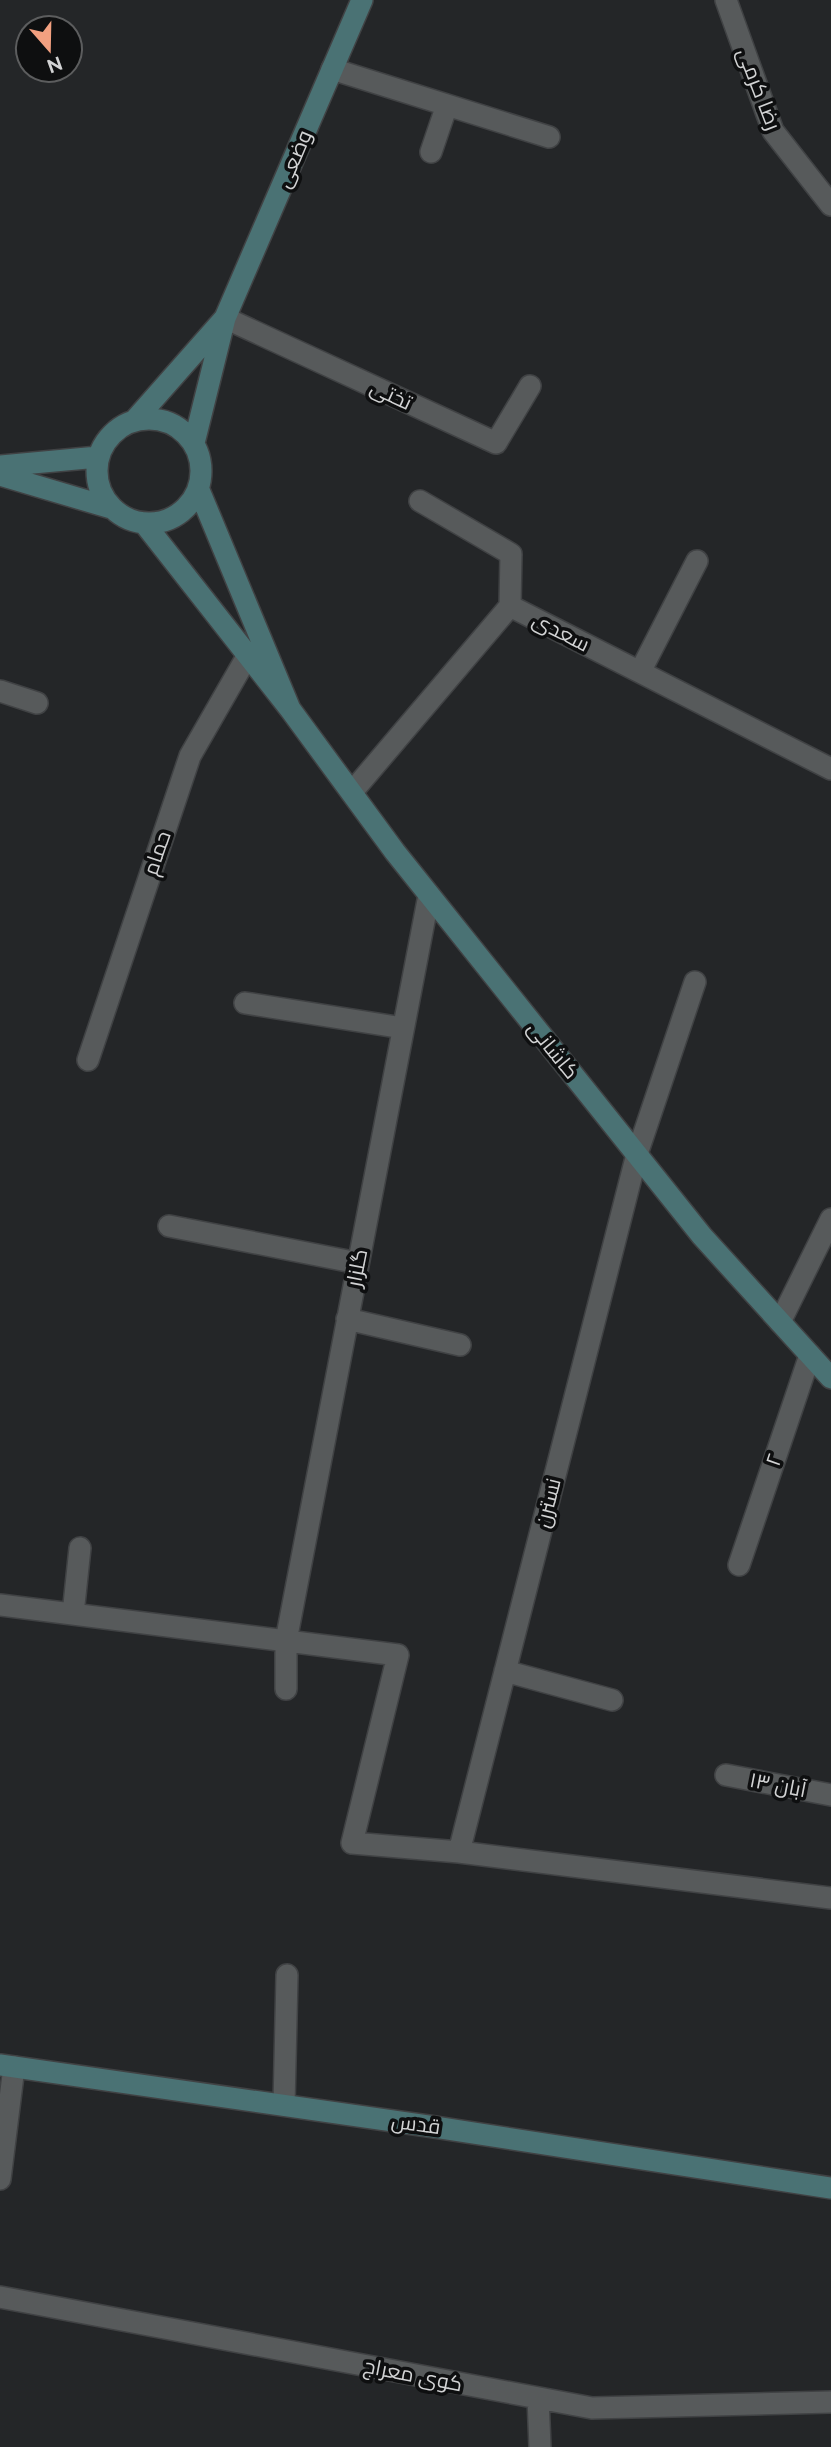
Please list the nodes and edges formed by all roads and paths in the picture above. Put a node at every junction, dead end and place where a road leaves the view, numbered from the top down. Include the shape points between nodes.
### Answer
1 (362, 0) edge
2 (726, 0) edge
3 (332, 69) junction
4 (447, 105) junction
5 (549, 137) dead end
6 (431, 152) dead end
7 (831, 205) edge
8 (225, 318) junction
9 (530, 386) dead end
10 (135, 420) junction
11 (194, 443) junction
12 (98, 457) junction
13 (0, 466) edge
14 (0, 475) edge
15 (199, 489) junction
16 (420, 501) dead end
17 (111, 508) junction
18 (144, 523) junction
19 (697, 561) dead end
20 (510, 606) junction
21 (248, 654) junction
22 (640, 672) junction
23 (0, 691) edge
24 (37, 703) dead end
25 (290, 709) junction
26 (831, 769) edge
27 (352, 792) junction
28 (429, 895) junction
29 (695, 982) dead end
30 (245, 1003) dead end
31 (404, 1028) junction
32 (88, 1060) dead end
33 (637, 1154) junction
34 (831, 1219) edge
35 (169, 1226) dead end
36 (358, 1263) junction
37 (347, 1319) junction
38 (780, 1322) junction
39 (460, 1345) dead end
40 (810, 1355) junction
41 (831, 1378) edge
42 (80, 1548) dead end
43 (739, 1565) dead end
44 (0, 1605) edge
45 (74, 1614) junction
46 (286, 1641) junction
47 (505, 1671) junction
48 (286, 1689) dead end
49 (612, 1700) dead end
50 (726, 1775) dead end
51 (831, 1795) edge
52 (459, 1852) junction
53 (831, 1898) edge
54 (287, 1975) dead end
55 (7, 2066) edge
56 (284, 2105) junction
57 (0, 2179) edge
58 (831, 2188) edge
59 (0, 2297) edge
60 (538, 2398) junction
61 (831, 2402) edge
62 (540, 2447) edge

1 - 3 street, وضعی
2 - 7 street, رضا کرمی via 773,131
3 - 4 street
3 - 8 street, وضعی
4 - 5 street
4 - 6 street
8 - 9 street, تختی via 496,443
8 - 10 street
8 - 11 street
10 - 11 street via 169,422
10 - 12 street via 118,428
11 - 15 street via 202,473
12 - 13 street
12 - 17 street via 96,475
14 - 17 street
15 - 18 street via 179,515
15 - 25 street
16 - 20 street via 512,554
17 - 18 street via 126,519
18 - 21 street
19 - 22 street
20 - 22 street, سعدی
20 - 27 street, سعدی
21 - 25 street
21 - 32 street, حمام via 190,756
22 - 26 street, سعدی
23 - 24 street
25 - 27 street, کاشانی
27 - 28 street, کاشانی
28 - 31 street, گلزار
28 - 33 street, کاشانی
29 - 33 street, نسترن
30 - 31 street
31 - 36 street, گلزار
33 - 38 street, کاشانی via 702,1236
33 - 47 street, نسترن
34 - 38 street
35 - 36 street
36 - 37 street, گلزار
37 - 39 street
37 - 46 street, گلزار
38 - 40 street, کاشانی
40 - 41 street, کاشانی
40 - 43 street, ۲
42 - 45 street
44 - 45 street
45 - 46 street
46 - 48 street, گلزار
46 - 52 street via 397,1655 352,1843
47 - 49 street
47 - 52 street, نسترن
50 - 51 street, ۱۳ آبان
52 - 53 street
54 - 56 street
55 - 56 street, قدس
55 - 57 street
56 - 58 street, قدس
59 - 60 street, کوی معراج
60 - 61 street, کوی معراج via 592,2408
60 - 62 street

